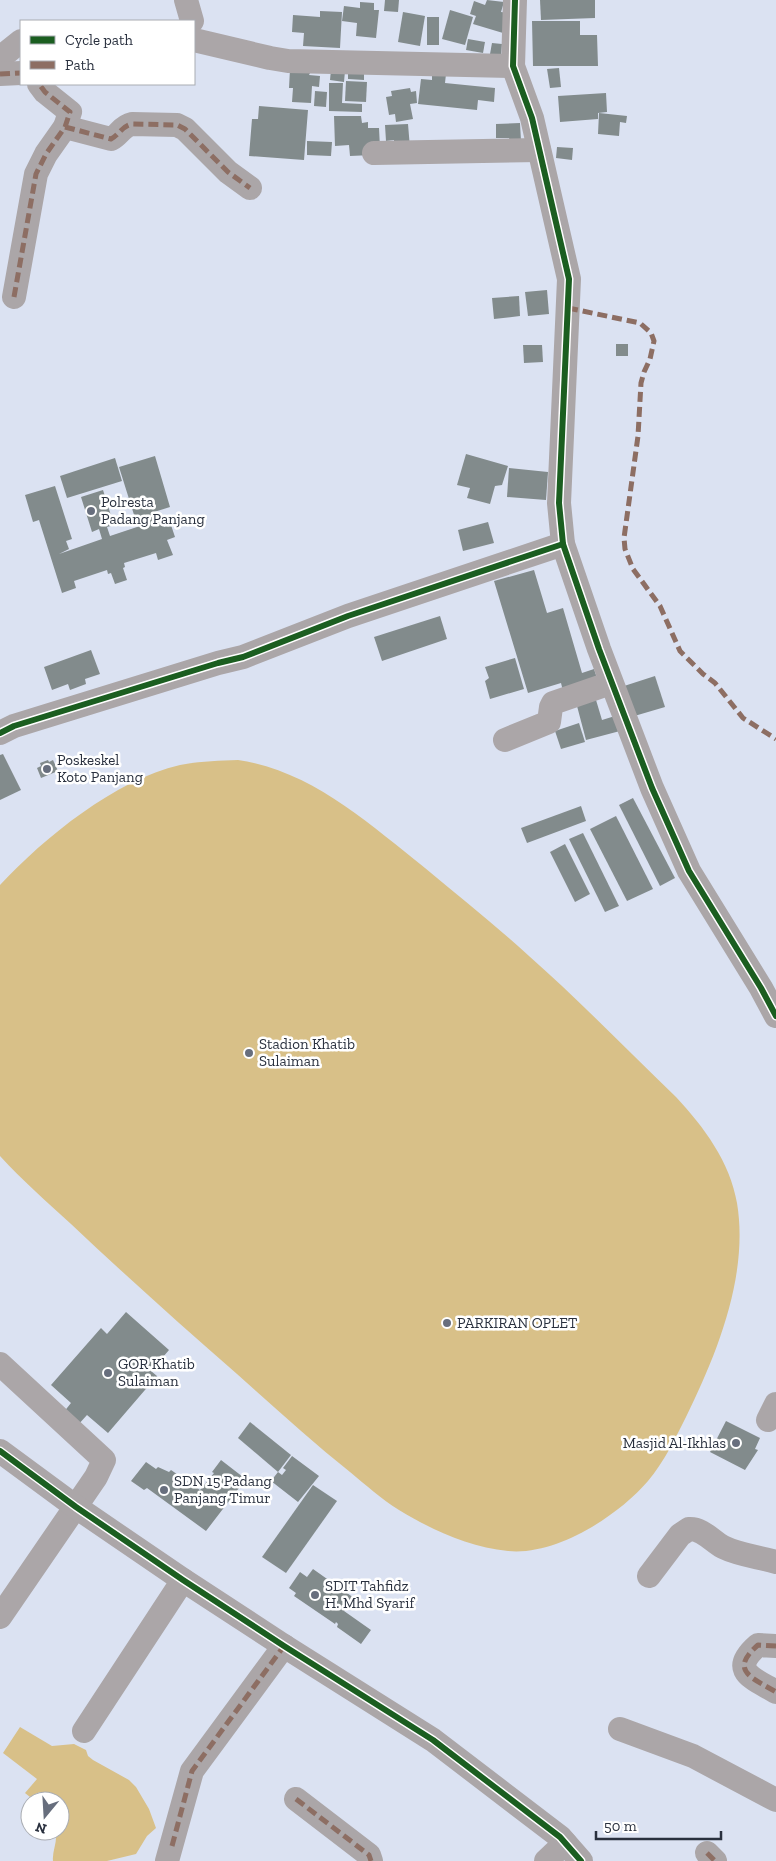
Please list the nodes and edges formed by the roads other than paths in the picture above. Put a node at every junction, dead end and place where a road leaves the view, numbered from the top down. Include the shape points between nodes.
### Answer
1 (186, 0) edge
2 (515, 0) edge
3 (191, 20) edge
4 (195, 33) edge
5 (20, 42) edge
6 (0, 58) edge
7 (514, 66) junction
8 (0, 74) edge
9 (20, 74) edge
10 (40, 85) edge
11 (66, 127) junction
12 (539, 150) junction
13 (374, 152) dead end
14 (250, 188) dead end
15 (14, 297) dead end
16 (563, 544) junction
17 (611, 682) junction
18 (0, 733) edge
19 (505, 740) dead end
20 (776, 1016) edge
21 (0, 1364) edge
22 (0, 1451) edge
23 (76, 1507) junction
24 (776, 1562) edge
25 (649, 1576) dead end
26 (184, 1580) junction
27 (0, 1617) edge
28 (284, 1646) junction
29 (776, 1646) edge
30 (776, 1692) edge
31 (620, 1729) dead end
32 (84, 1732) dead end
33 (296, 1799) dead end
34 (776, 1800) edge
35 (565, 1843) junction
36 (167, 1861) edge
37 (370, 1861) edge
38 (546, 1861) edge
39 (581, 1861) edge

1 - 3 street
2 - 7 street
4 - 7 street via 288,61
5 - 6 street
7 - 12 street
8 - 9 street
10 - 11 street via 70,112
11 - 14 street via 111,139 127,125 177,124
11 - 15 street via 36,174
12 - 13 street
12 - 16 street via 569,279 559,503
16 - 17 street
16 - 18 street via 348,616 243,657 14,726
17 - 19 street via 554,703 549,722
17 - 20 street via 652,788 689,871
21 - 23 street via 104,1460
22 - 23 street
23 - 26 street
23 - 27 street
24 - 25 street via 723,1547 698,1530 689,1529 680,1535
26 - 28 street
26 - 32 street
28 - 35 street via 434,1740
28 - 36 street via 192,1771
29 - 30 street via 758,1645 743,1665 751,1676
31 - 34 street via 693,1756
33 - 37 street via 370,1855
35 - 38 street
35 - 39 street

